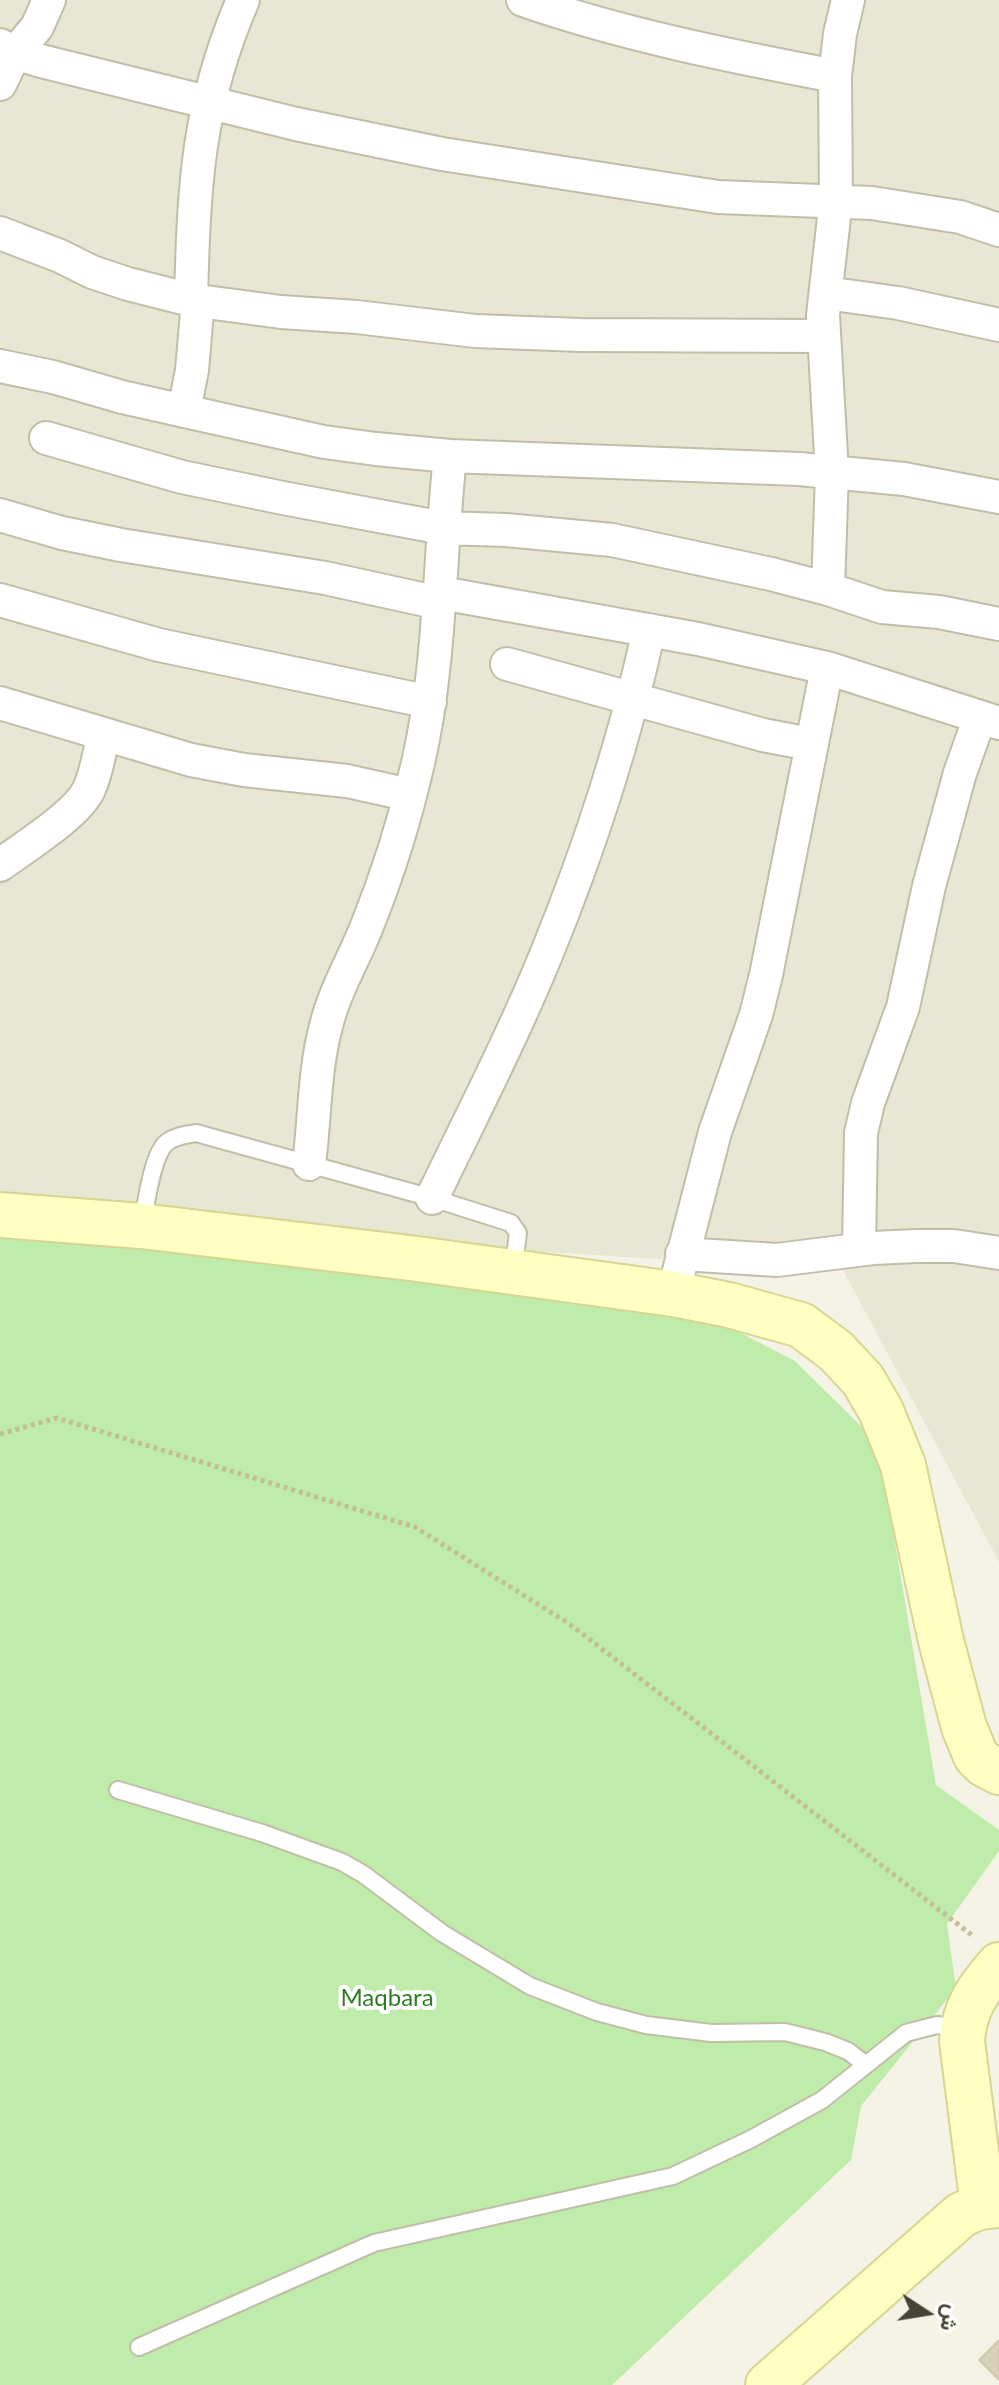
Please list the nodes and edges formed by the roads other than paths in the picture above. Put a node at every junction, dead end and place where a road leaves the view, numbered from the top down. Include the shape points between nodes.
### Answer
1 (49, 0) edge
2 (243, 0) edge
3 (523, 0) edge
4 (848, 0) edge
5 (7, 49) edge
6 (835, 76) junction
7 (0, 84) edge
8 (207, 103) junction
9 (836, 200) junction
10 (999, 230) edge
11 (0, 233) edge
12 (826, 293) junction
13 (195, 300) junction
14 (999, 325) edge
15 (823, 336) junction
16 (0, 366) edge
17 (184, 411) junction
18 (46, 438) dead end
19 (450, 456) junction
20 (832, 473) junction
21 (999, 497) edge
22 (0, 515) edge
23 (443, 528) junction
24 (828, 589) junction
25 (440, 598) junction
26 (0, 600) edge
27 (999, 624) edge
28 (649, 630) junction
29 (507, 664) dead end
30 (827, 668) junction
31 (634, 699) junction
32 (430, 702) junction
33 (0, 703) edge
34 (990, 720) edge
35 (104, 734) junction
36 (810, 744) junction
37 (410, 795) junction
38 (0, 865) edge
39 (309, 1164) junction
40 (432, 1198) junction
41 (0, 1215) edge
42 (141, 1226) junction
43 (859, 1249) junction
44 (999, 1253) edge
45 (513, 1273) junction
46 (678, 1274) junction
47 (999, 1772) edge
48 (118, 1790) dead end
49 (987, 1951) edge
50 (963, 2028) junction
51 (866, 2065) junction
52 (991, 2206) edge
53 (139, 2347) dead end
54 (787, 2379) edge

1 - 5 street via 37,27
2 - 8 street
3 - 6 street via 582,21
4 - 6 street
5 - 7 street
5 - 8 street
6 - 9 street
8 - 9 street via 442,154 695,193
8 - 13 street via 196,167
9 - 10 street via 960,217
9 - 12 street
11 - 13 street via 101,275
12 - 14 street
12 - 15 street
13 - 15 street via 450,330
13 - 17 street
15 - 20 street
16 - 17 street
17 - 19 street via 324,442
18 - 23 street via 209,483
19 - 20 street
19 - 23 street
20 - 21 street via 904,479
20 - 24 street
22 - 25 street via 121,545
23 - 24 street via 612,540
23 - 25 street
24 - 27 street via 882,607
25 - 28 street
25 - 32 street
26 - 32 street via 159,645
28 - 30 street
28 - 31 street
29 - 31 street
30 - 34 street
30 - 36 street
31 - 36 street
31 - 40 street via 546,955
32 - 37 street
33 - 35 street
34 - 43 street via 960,773 903,1007 868,1103 861,1133
35 - 37 street via 219,766 347,781
35 - 38 street via 82,799
36 - 46 street via 756,1015 715,1132
37 - 39 street via 378,898 326,1024
39 - 40 lane
39 - 42 lane via 196,1133 177,1137 165,1144 155,1166
40 - 45 lane via 511,1223 518,1233
41 - 42 street
42 - 45 street
43 - 44 street via 939,1246
43 - 46 street
45 - 46 street
46 - 47 street via 729,1305 801,1325 863,1380 903,1465 964,1727 976,1756
48 - 51 lane via 342,1862 442,1933 530,1986 597,2012 711,2033 785,2032 848,2051
49 - 50 street
50 - 51 lane via 937,2025 906,2033
50 - 52 street
51 - 53 lane via 822,2100 673,2176 374,2243
52 - 54 street via 946,2226

